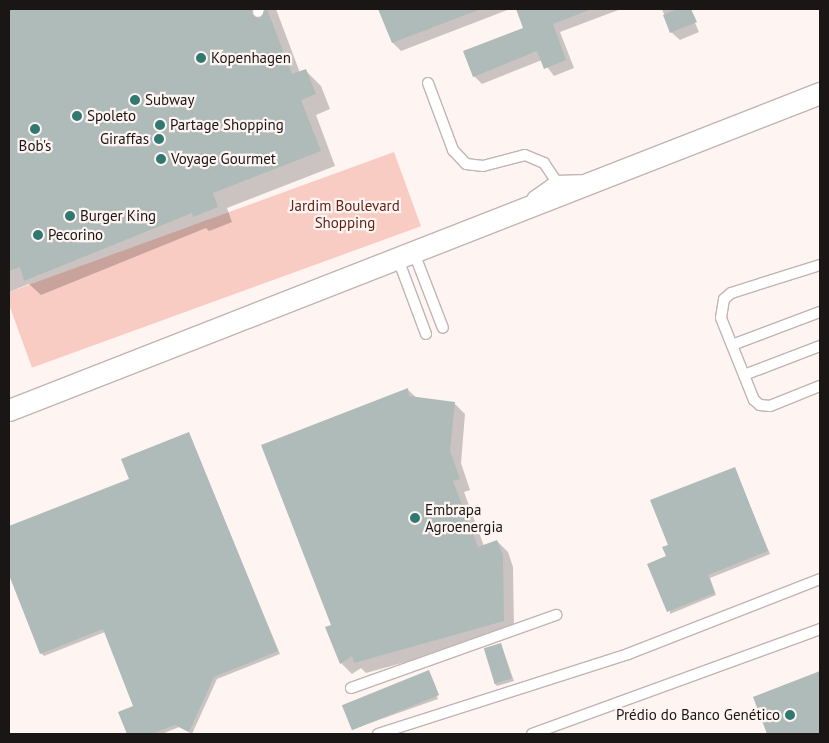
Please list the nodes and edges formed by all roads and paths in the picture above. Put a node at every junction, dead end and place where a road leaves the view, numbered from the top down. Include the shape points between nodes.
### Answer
1 (428, 82) dead end
2 (820, 94) edge
3 (556, 181) junction
4 (598, 181) junction
5 (522, 211) junction
6 (406, 256) junction
7 (820, 264) edge
8 (820, 312) edge
9 (443, 328) dead end
10 (426, 334) dead end
11 (732, 345) junction
12 (820, 346) edge
13 (744, 375) junction
14 (820, 386) edge
15 (9, 410) edge
16 (820, 579) edge
17 (556, 615) dead end
18 (820, 629) edge
19 (351, 688) dead end
20 (378, 734) edge
21 (532, 734) edge

1 - 3 lane via 453,150 466,164 483,166 526,155 544,163
2 - 4 street
3 - 4 lane
3 - 5 lane via 534,195
4 - 5 street
5 - 6 street
6 - 9 lane
6 - 10 lane
6 - 15 street
7 - 11 lane via 730,293 724,299 721,318
8 - 11 lane
11 - 13 lane
12 - 13 lane
13 - 14 lane via 754,400 760,405 770,406
16 - 20 lane via 620,657
17 - 19 lane
18 - 21 lane

